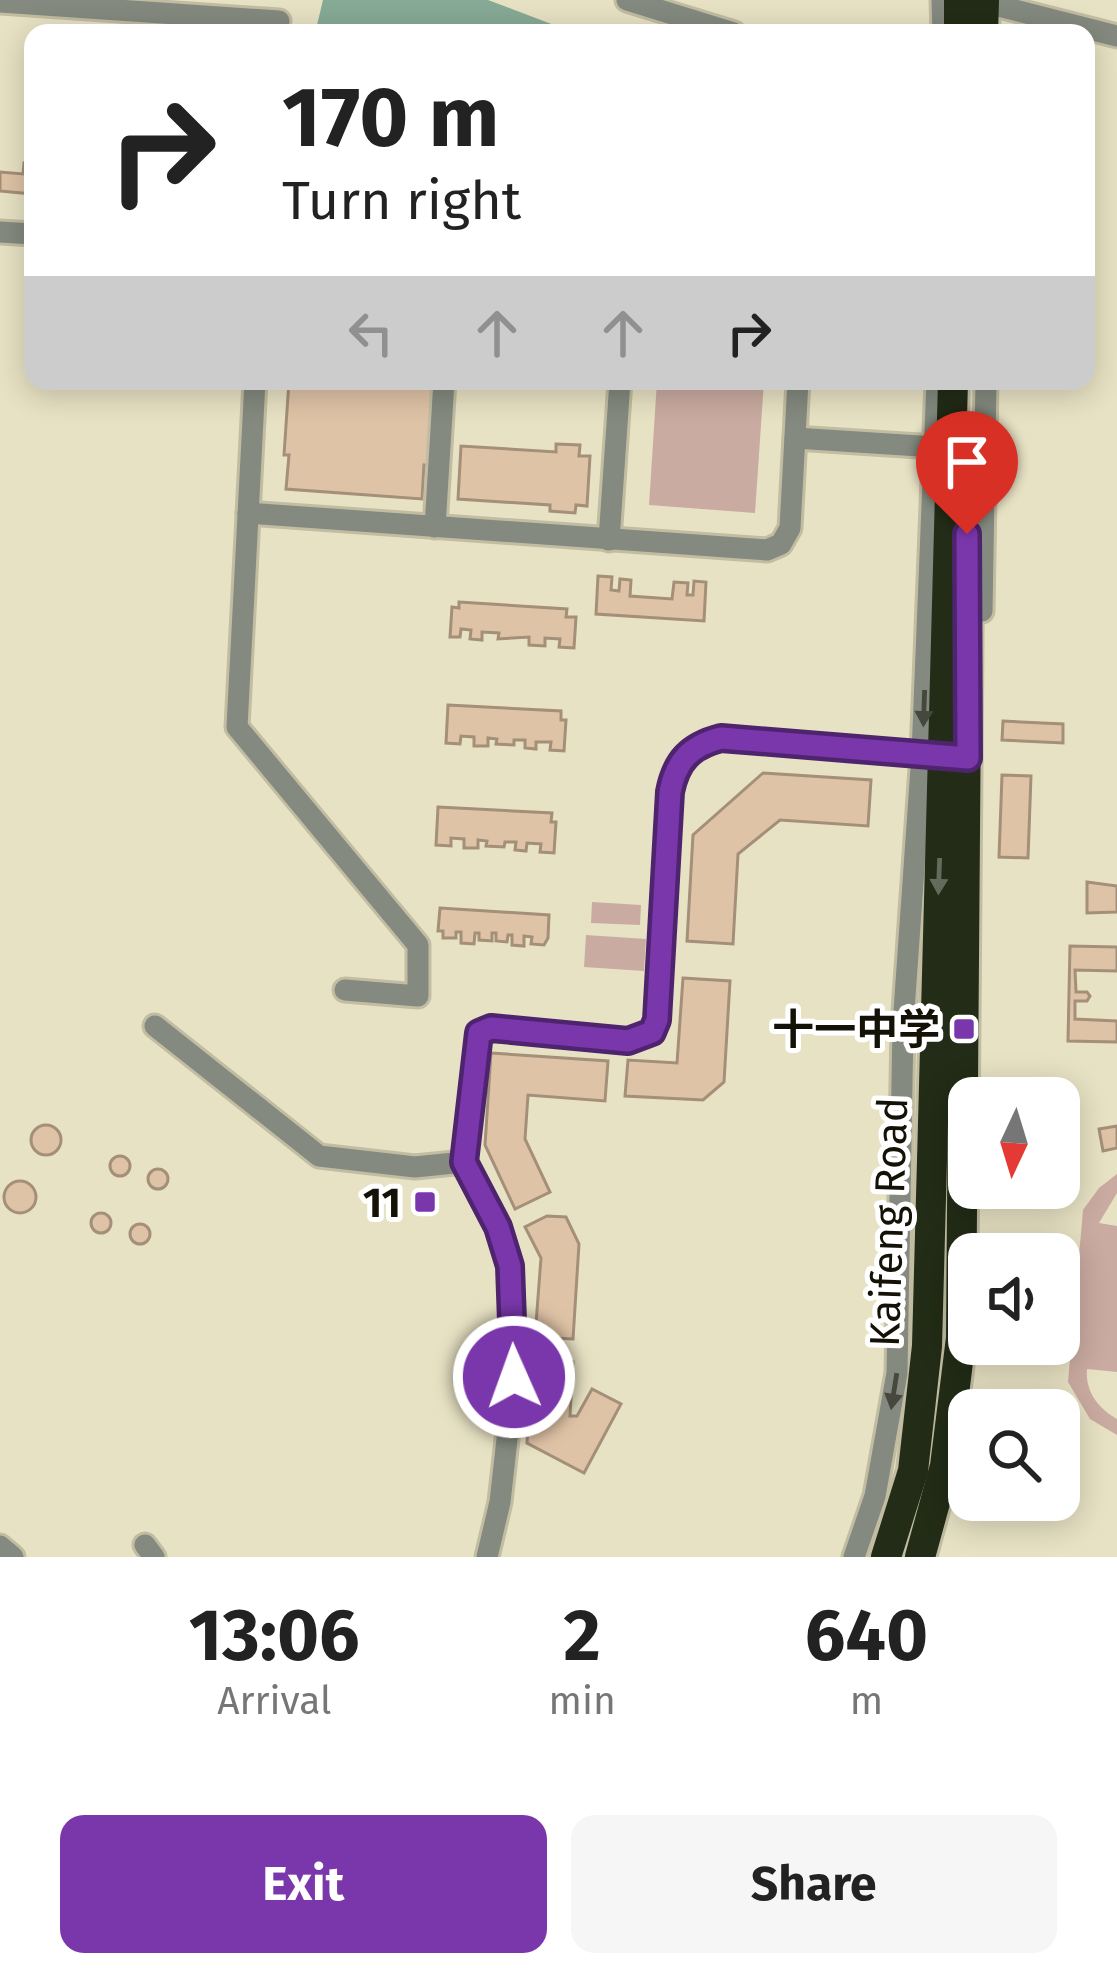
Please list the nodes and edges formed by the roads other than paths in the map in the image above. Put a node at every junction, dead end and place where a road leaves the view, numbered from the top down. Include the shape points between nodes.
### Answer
1 (627, 0) edge
2 (0, 2) edge
3 (982, 7) edge
4 (280, 18) edge
5 (705, 24) edge
6 (1061, 24) edge
7 (255, 390) edge
8 (443, 390) edge
9 (619, 390) edge
10 (798, 390) edge
11 (937, 390) edge
12 (952, 390) edge
13 (967, 390) edge
14 (986, 390) edge
15 (795, 438) junction
16 (935, 447) junction
17 (248, 513) junction
18 (435, 526) junction
19 (609, 540) junction
20 (944, 756) junction
21 (345, 990) dead end
22 (155, 1026) dead end
23 (976, 1077) edge
24 (464, 1162) junction
25 (970, 1365) edge
26 (0, 1546) edge
27 (13, 1557) edge
28 (488, 1557) edge
29 (854, 1557) edge
30 (886, 1557) edge
31 (920, 1557) edge
32 (932, 1557) edge

1 - 5 street
2 - 4 street
3 - 6 street
7 - 17 street
8 - 18 street
9 - 19 street
10 - 15 street
11 - 16 street
12 - 20 highway, Kaifeng Road
13 - 20 highway, Kaifeng Road
14 - 23 street
15 - 16 street
15 - 19 street via 790,528 778,546
16 -> 20 street
17 - 18 street
17 - 21 street via 237,727 418,945 418,996
18 - 19 street
20 - 24 street via 721,738 686,754 670,792 655,1028 628,1041 481,1030
20 -> 29 street via 902,1046 897,1373 875,1496
20 -> 30 highway, Kaifeng Road via 927,1346 913,1471
20 - 31 highway, Kaifeng Road via 962,1338 945,1466
22 - 24 street via 319,1156 415,1167
24 - 28 street via 510,1266 514,1377
25 - 32 street
26 - 27 street

